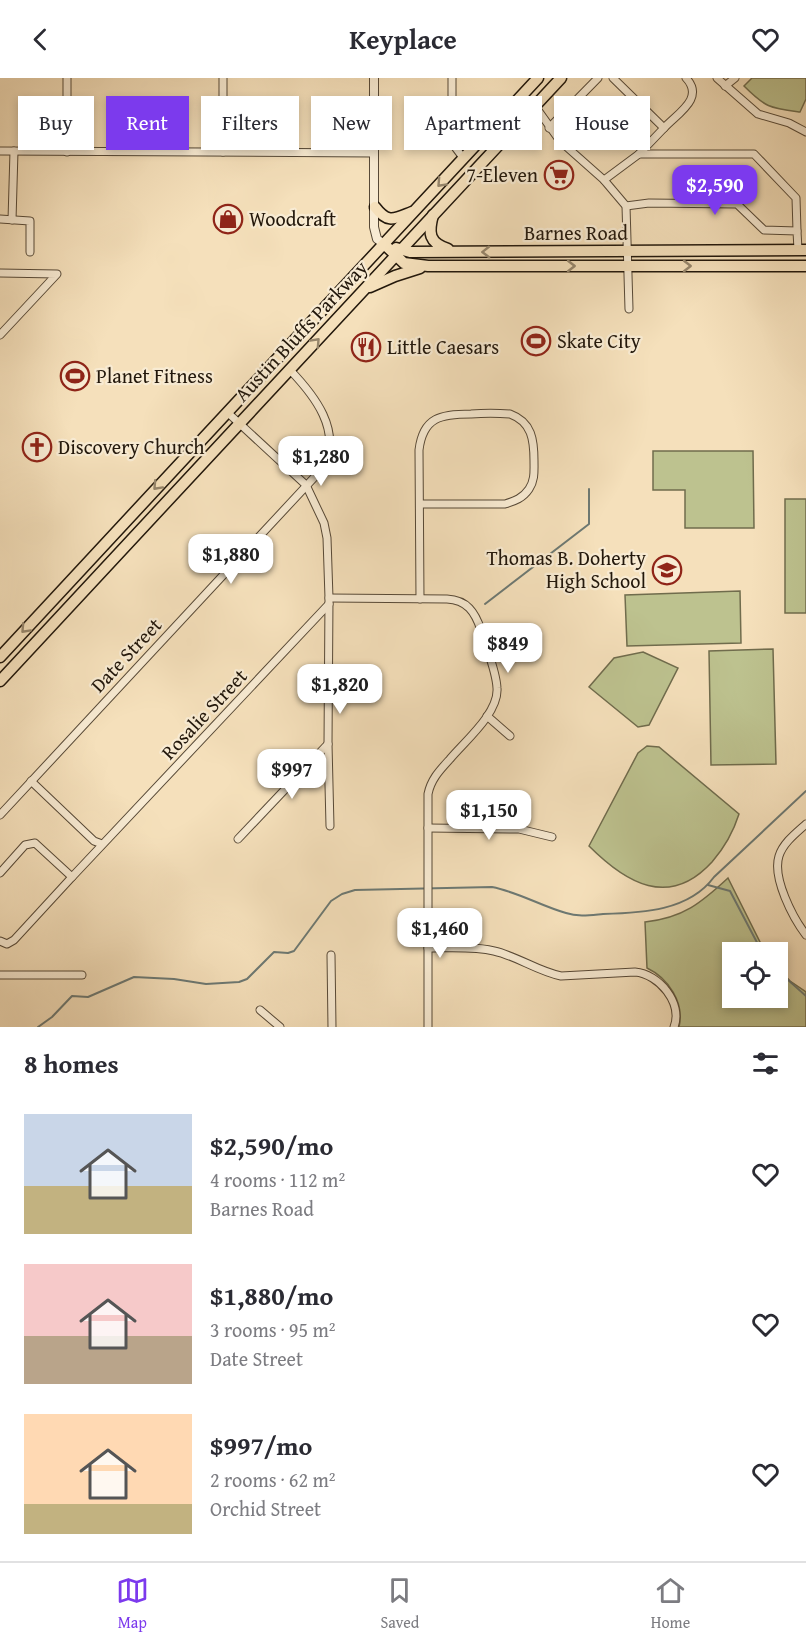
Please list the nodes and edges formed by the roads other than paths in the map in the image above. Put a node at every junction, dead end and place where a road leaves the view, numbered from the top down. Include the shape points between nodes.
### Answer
1 (67, 78) edge
2 (223, 78) edge
3 (374, 78) edge
4 (452, 78) edge
5 (538, 78) edge
6 (546, 78) edge
7 (561, 78) edge
8 (598, 78) edge
9 (613, 78) edge
10 (686, 78) edge
11 (717, 78) edge
12 (735, 78) edge
13 (725, 86) junction
14 (535, 96) edge
15 (542, 98) edge
16 (542, 117) edge
17 (549, 128) junction
18 (664, 128) junction
19 (805, 128) edge
20 (494, 150) edge
21 (0, 151) edge
22 (14, 151) junction
23 (67, 152) junction
24 (223, 152) junction
25 (374, 153) junction
26 (639, 154) junction
27 (464, 159) junction
28 (604, 180) junction
29 (626, 206) junction
30 (375, 207) junction
31 (415, 211) junction
32 (434, 214) junction
33 (0, 219) edge
34 (12, 220) junction
35 (797, 231) junction
36 (384, 244) junction
37 (628, 250) junction
38 (802, 250) edge
39 (30, 252) dead end
40 (457, 252) junction
41 (398, 253) junction
42 (428, 266) junction
43 (628, 266) junction
44 (806, 266) edge
45 (0, 273) edge
46 (364, 290) junction
47 (629, 309) dead end
48 (0, 335) edge
49 (290, 370) junction
50 (227, 412) junction
51 (239, 423) junction
52 (306, 485) junction
53 (420, 504) junction
54 (67, 584) junction
55 (420, 599) junction
56 (329, 601) junction
57 (67, 608) junction
58 (0, 657) edge
59 (0, 681) edge
60 (487, 716) junction
61 (510, 736) dead end
62 (327, 744) junction
63 (31, 781) junction
64 (1, 812) edge
65 (806, 824) edge
66 (330, 826) dead end
67 (428, 828) junction
68 (552, 837) dead end
69 (238, 840) dead end
70 (102, 844) junction
71 (0, 873) edge
72 (72, 878) junction
73 (805, 934) edge
74 (0, 941) edge
75 (428, 948) junction
76 (331, 955) dead end
77 (0, 975) edge
78 (82, 975) dead end
79 (260, 1010) dead end
80 (279, 1027) edge
81 (332, 1027) edge
82 (428, 1027) edge
83 (674, 1027) edge

1 - 23 street
2 - 24 street
3 - 25 street
4 - 27 street via 452,143
5 - 27 main road, Austin Bluffs Parkway
6 - 14 main road via 535,90
7 - 15 main road, Austin Bluffs Parkway
8 - 17 street
9 - 18 street
10 - 18 street via 691,84 691,102
11 - 13 street
12 - 13 street
13 - 19 street via 758,114
16 - 17 street
17 - 28 street
18 - 26 street
20 - 32 main road, Austin Bluffs Parkway
21 - 22 street
22 - 23 street
22 - 34 street
23 - 24 street
24 - 25 street
25 - 30 street
26 - 28 street
26 - 35 street via 754,154 796,198
27 -> 31 main road, Austin Bluffs Parkway
28 - 29 street
29 - 35 street via 737,204 764,230
29 - 37 street
30 - 31 main road via 391,219
30 - 36 street via 375,234
31 - 36 main road, Austin Bluffs Parkway
32 - 40 main road via 430,232 434,242
32 - 41 main road, Austin Bluffs Parkway
33 - 34 street
34 - 39 street via 30,221
35 - 38 street
36 - 41 main road
36 - 50 main road, Austin Bluffs Parkway
37 - 38 main road, Barnes Road
37 -> 40 main road, Barnes Road
37 - 43 street
40 - 41 main road, Barnes Road
41 - 42 main road, Barnes Road via 404,263
41 - 46 main road, Austin Bluffs Parkway
42 -> 43 main road, Barnes Road
42 - 46 main road
43 -> 44 main road, Barnes Road
43 - 47 street
45 - 48 street via 57,274
49 -> 46 main road, Austin Bluffs Parkway
49 - 51 main road, Austin Bluffs Parkway
49 - 52 street, Date Street via 311,392 324,414 328,433 328,459
50 - 51 street
50 -> 54 main road, Austin Bluffs Parkway
51 - 52 street
51 - 57 main road, Austin Bluffs Parkway
52 - 56 street via 325,531
52 - 63 street, Date Street
53 - 53 street via 420,442 427,420 452,414 488,413 528,420 534,444 534,480 524,496 505,504
53 - 55 street
54 - 57 main road
54 -> 58 main road, Austin Bluffs Parkway
55 - 56 street
55 - 60 street via 461,601 477,619 497,688 495,704
56 - 62 street
56 - 70 street, Rosalie Street via 110,840
57 - 59 main road, Austin Bluffs Parkway
60 - 61 street
60 - 67 street via 434,777 428,794
62 - 66 street
62 - 69 street
63 - 64 street, Date Street
63 - 70 street via 94,841
65 - 73 street via 784,848 778,867 781,887
67 - 68 street via 519,829
67 - 75 street
70 - 72 street, Rosalie Street
71 - 72 street via 25,845 35,843
72 - 74 street, Rosalie Street via 14,940 7,944
75 - 82 street
75 - 83 street via 496,951 561,976 643,974 664,988 674,1006
76 - 81 street
77 - 78 street
79 - 80 street

